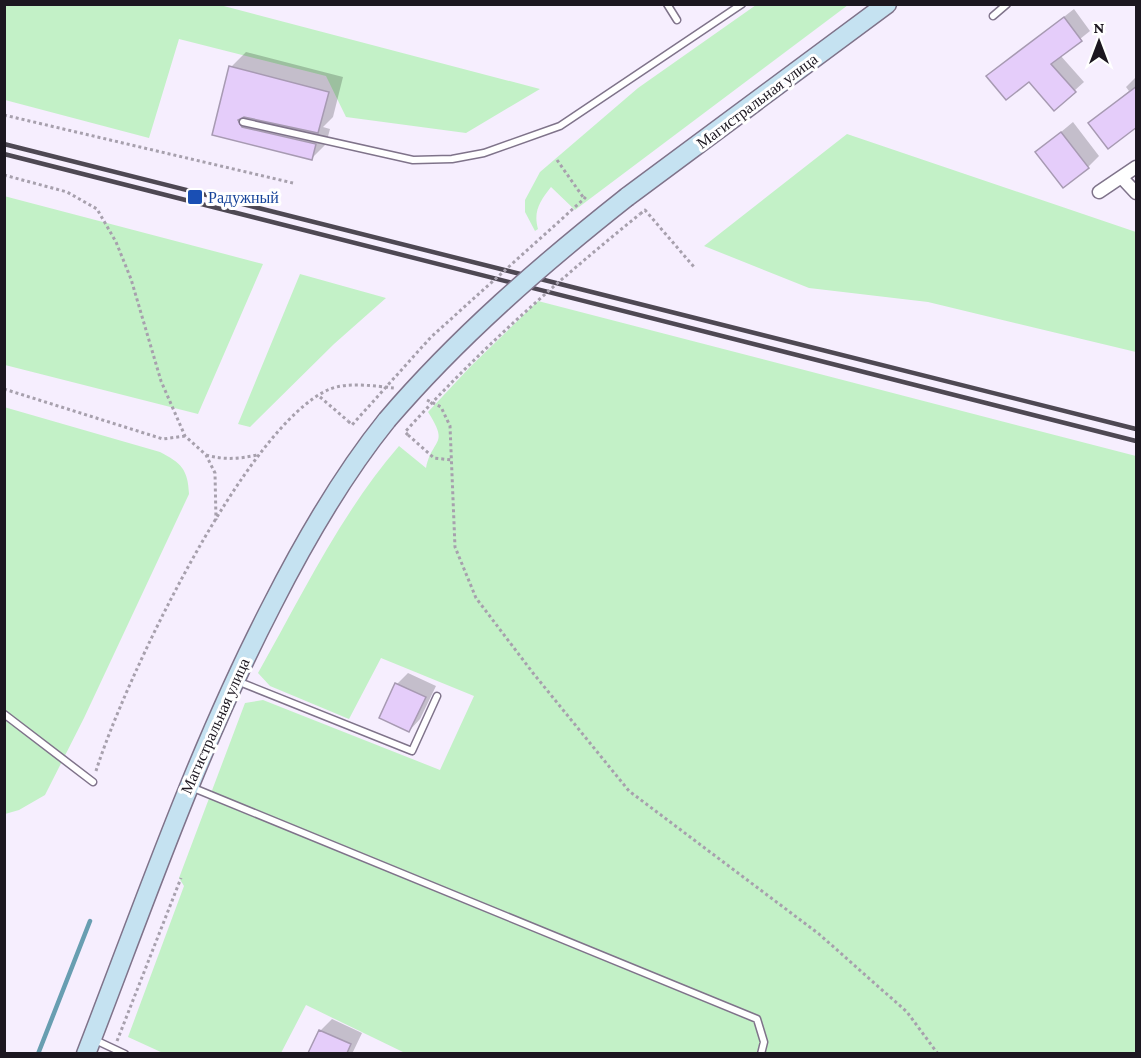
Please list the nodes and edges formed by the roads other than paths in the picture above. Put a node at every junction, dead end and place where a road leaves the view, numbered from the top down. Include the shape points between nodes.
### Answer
1 (667, 4) edge
2 (742, 4) edge
3 (887, 4) edge
4 (1007, 4) edge
5 (993, 16) dead end
6 (677, 20) dead end
7 (243, 122) dead end
8 (1137, 167) edge
9 (1122, 178) junction
10 (1099, 192) dead end
11 (1137, 193) edge
12 (235, 680) junction
13 (437, 696) dead end
14 (4, 714) edge
15 (93, 782) road end
16 (188, 786) junction
17 (89, 1046) edge
18 (125, 1053) edge
19 (761, 1053) edge

1 - 6 lane
2 - 7 lane via 560,126 484,153 412,160
3 - 12 main road, Магистральная улица, bridge via 627,197 514,291 433,369 387,420 338,487 300,551
4 - 5 lane
8 - 9 street
9 - 10 street
9 - 11 street
12 - 13 lane via 412,751
12 - 16 main road, Магистральная улица
14 - 15 lane
16 - 17 main road, Магистральная улица
16 - 19 lane via 757,1019 764,1042
17 - 18 lane

